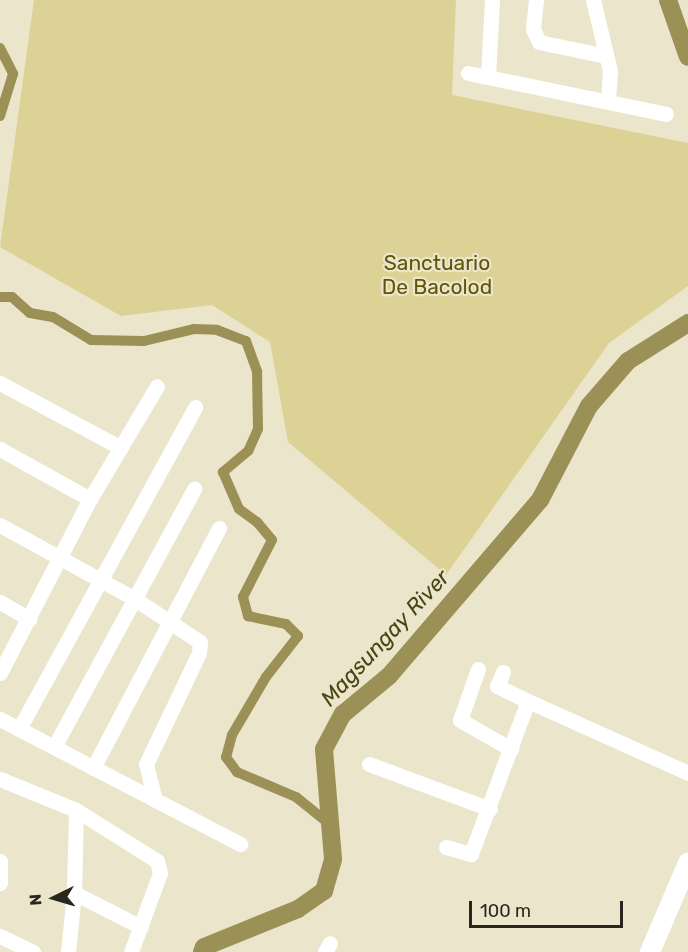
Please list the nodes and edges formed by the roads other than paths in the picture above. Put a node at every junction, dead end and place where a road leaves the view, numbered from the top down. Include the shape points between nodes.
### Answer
1 (492, 0) edge
2 (536, 0) edge
3 (593, 0) edge
4 (606, 56) junction
5 (468, 73) dead end
6 (488, 76) junction
7 (608, 101) junction
8 (666, 114) dead end
9 (0, 383) edge
10 (157, 386) dead end
11 (195, 407) dead end
12 (121, 448) junction
13 (0, 449) edge
14 (194, 489) dead end
15 (90, 499) junction
16 (0, 525) edge
17 (219, 528) dead end
18 (61, 559) junction
19 (99, 579) junction
20 (135, 599) junction
21 (0, 602) edge
22 (29, 619) junction
23 (171, 621) junction
24 (478, 669) dead end
25 (502, 672) dead end
26 (0, 673) edge
27 (528, 701) junction
28 (0, 719) edge
29 (19, 729) junction
30 (54, 747) junction
31 (511, 749) junction
32 (369, 764) dead end
33 (93, 768) junction
34 (688, 773) edge
35 (0, 779) edge
36 (155, 800) junction
37 (490, 809) junction
38 (76, 810) junction
39 (240, 844) dead end
40 (446, 847) dead end
41 (0, 861) edge
42 (688, 863) edge
43 (0, 883) edge
44 (682, 891) edge
45 (74, 893) junction
46 (141, 927) junction
47 (0, 936) edge
48 (33, 952) edge
49 (68, 952) edge
50 (131, 952) edge
51 (650, 952) edge

1 - 6 street
2 - 4 street via 533,28 539,42
3 - 4 street
4 - 7 street via 610,71
5 - 6 street
6 - 7 street
7 - 8 street
9 - 12 street
10 - 12 street
11 - 19 street
12 - 15 street
13 - 15 street
14 - 20 street
15 - 18 street
16 - 18 street
17 - 23 street
18 - 19 street
18 - 22 street
19 - 20 street
19 - 29 street
20 - 23 street
20 - 30 street
21 - 22 street
22 - 26 street
23 - 33 street
23 - 36 street via 196,636 201,647 146,764
24 - 31 street via 460,720
25 - 27 street via 497,686
27 - 31 street
27 - 34 street
28 - 29 street
29 - 30 street
30 - 33 street
31 - 37 street
32 - 37 street
33 - 36 street
35 - 38 street
36 - 39 street
37 - 40 street via 471,854
38 - 45 street
38 - 46 street via 161,866
41 - 43 street
42 - 44 main road
44 - 51 main road
45 - 46 street
45 - 49 street
46 - 50 street
47 - 48 street

